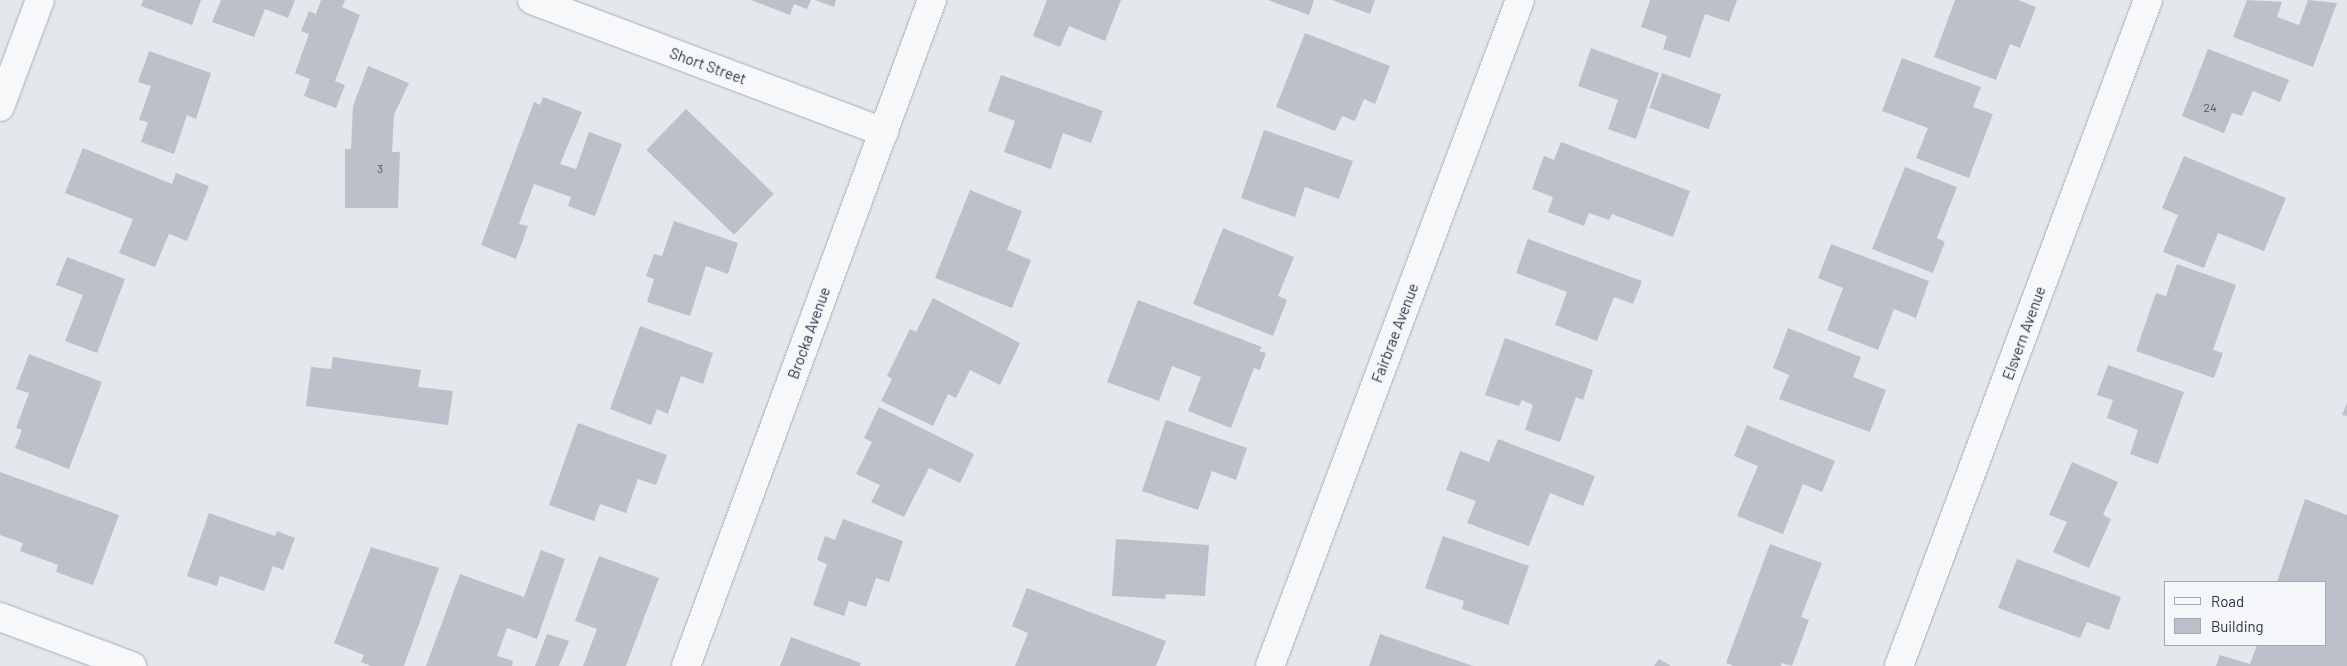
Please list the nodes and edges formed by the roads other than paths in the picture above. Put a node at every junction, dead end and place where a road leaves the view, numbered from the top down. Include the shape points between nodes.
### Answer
1 (40, 0) edge
2 (532, 0) edge
3 (932, 0) edge
4 (1520, 0) edge
5 (2148, 0) edge
6 (0, 107) edge
7 (884, 132) junction
8 (0, 617) edge
9 (132, 666) edge
10 (686, 666) edge
11 (1270, 666) edge
12 (1899, 666) edge

1 - 6 street
2 - 7 street, Short Street
3 - 7 street, Brocka Avenue
4 - 11 street, Fairbrae Avenue
5 - 12 street, Elsvern Avenue
7 - 10 street, Brocka Avenue
8 - 9 street

